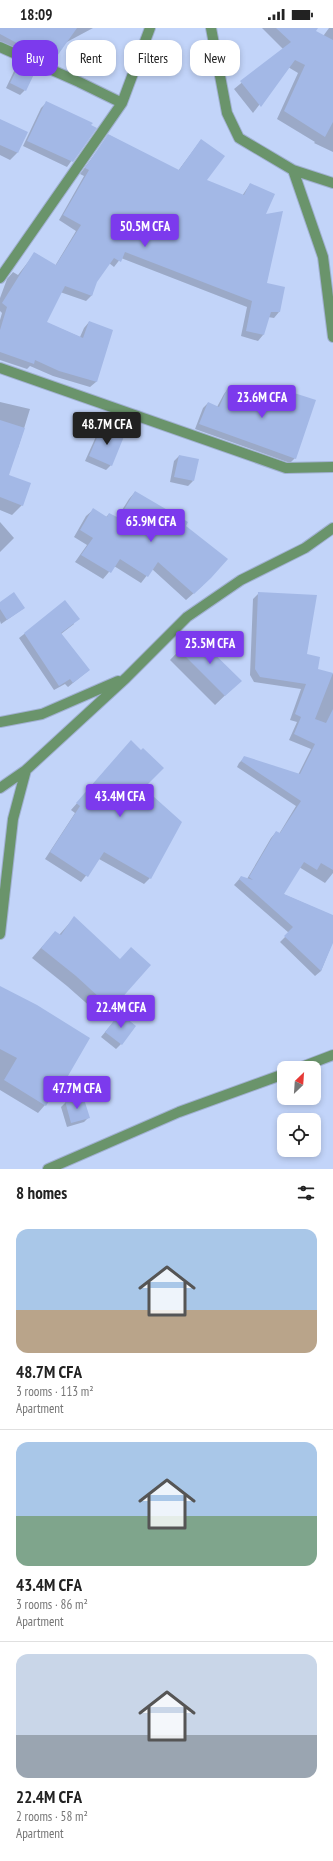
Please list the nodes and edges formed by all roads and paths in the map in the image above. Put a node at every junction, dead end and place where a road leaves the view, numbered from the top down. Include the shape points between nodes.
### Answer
1 (150, 28) edge
2 (211, 28) edge
3 (0, 47) edge
4 (122, 103) junction
5 (293, 170) junction
6 (333, 183) edge
7 (0, 278) edge
8 (333, 337) edge
9 (0, 368) edge
10 (333, 467) edge
11 (333, 528) edge
12 (126, 678) junction
13 (0, 722) edge
14 (26, 770) junction
15 (0, 788) edge
16 (0, 934) edge
17 (333, 1055) edge
18 (317, 1061) edge
19 (277, 1077) edge
20 (48, 1169) edge

1 - 4 street
2 - 5 street via 227,113 240,138
3 - 4 street
4 - 7 street
5 - 6 street
5 - 8 street via 323,257
9 - 10 street via 286,468
11 - 12 street via 305,548 241,580 187,617
12 - 13 street via 42,714
12 - 14 street
14 - 15 street
14 - 16 street via 13,819
17 - 18 street
19 - 20 street via 179,1112

